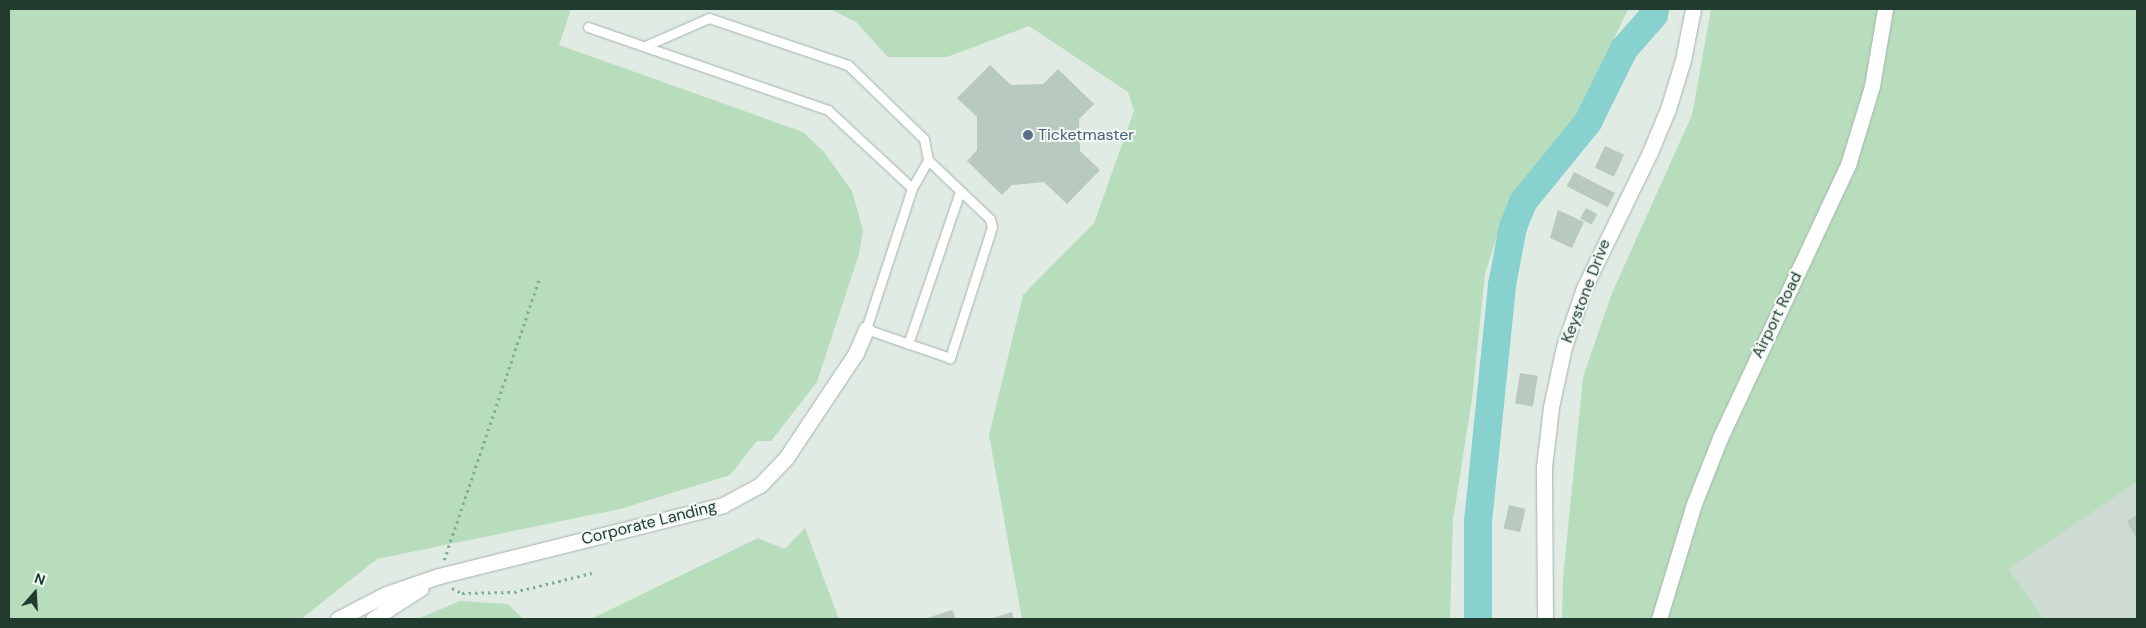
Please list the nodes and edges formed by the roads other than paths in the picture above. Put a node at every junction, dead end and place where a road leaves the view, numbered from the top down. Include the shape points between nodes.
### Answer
1 (1693, 9) edge
2 (1885, 9) edge
3 (588, 26) dead end
4 (645, 46) junction
5 (928, 160) junction
6 (912, 188) junction
7 (960, 191) junction
8 (866, 329) junction
9 (908, 344) junction
10 (439, 576) junction
11 (338, 619) edge
12 (373, 619) edge
13 (1545, 619) edge
14 (1659, 619) edge

1 - 13 street, Keystone Drive via 1683,60 1668,109 1584,288 1564,346 1551,407 1544,467
2 - 14 street, Airport Road via 1872,86 1848,165 1720,438 1694,504
3 - 4 lane
4 - 5 lane via 709,18 848,65 924,139
4 - 6 lane via 828,110
5 - 6 lane
5 - 7 lane
6 - 8 lane
7 - 9 lane
7 - 9 lane via 990,219 992,227 950,358
8 - 9 lane
8 - 10 street, Corporate Landing via 856,353 808,426 786,458 760,485 723,506
10 - 11 street via 386,594
10 - 12 street

